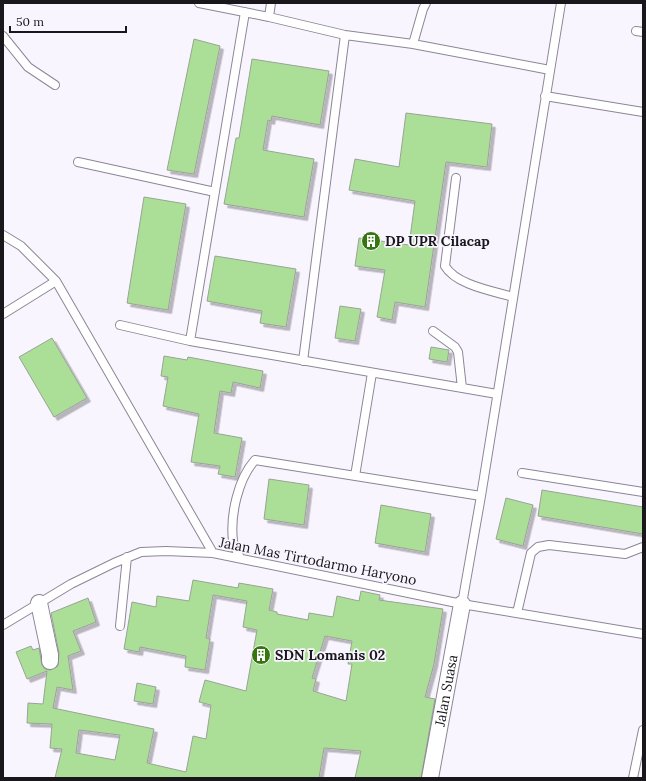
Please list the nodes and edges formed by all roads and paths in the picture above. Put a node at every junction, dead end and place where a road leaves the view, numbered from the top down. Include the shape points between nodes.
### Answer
1 (199, 3) edge
2 (271, 3) edge
3 (426, 3) edge
4 (561, 3) edge
5 (245, 12) junction
6 (269, 17) junction
7 (345, 35) junction
8 (3, 36) edge
9 (413, 44) junction
10 (550, 70) junction
11 (55, 85) dead end
12 (546, 96) junction
13 (643, 112) edge
14 (78, 162) dead end
15 (456, 178) dead end
16 (216, 192) junction
17 (3, 235) edge
18 (56, 281) junction
19 (513, 297) junction
20 (3, 314) edge
21 (120, 325) dead end
22 (433, 331) dead end
23 (190, 341) junction
24 (303, 361) junction
25 (372, 373) junction
26 (462, 388) junction
27 (497, 394) junction
28 (522, 473) dead end
29 (355, 476) junction
30 (643, 492) edge
31 (481, 496) junction
32 (643, 547) edge
33 (213, 553) junction
34 (127, 557) junction
35 (240, 558) junction
36 (39, 603) junction
37 (462, 604) junction
38 (517, 613) junction
39 (3, 625) edge
40 (120, 626) dead end
41 (643, 634) edge
42 (50, 661) dead end
43 (643, 730) edge
44 (430, 778) edge
45 (633, 778) edge

1 - 5 lane
2 - 6 lane
3 - 9 lane
4 - 10 lane
5 - 6 lane
5 - 16 lane
6 - 7 lane
7 - 9 lane
7 - 24 lane
8 - 11 lane via 28,67
9 - 10 lane
10 - 12 lane
12 - 13 lane
12 - 19 lane
14 - 16 lane
15 - 19 lane via 445,266 450,274 458,279
16 - 23 lane
17 - 18 lane via 21,246
18 - 20 lane
18 - 33 lane
19 - 27 lane
21 - 23 lane
22 - 26 lane via 458,352
23 - 24 lane
24 - 25 lane
25 - 26 lane
25 - 29 lane
26 - 27 lane
27 - 31 lane
28 - 30 lane
29 - 31 lane
29 - 35 lane via 255,460 248,468 239,491 233,522 233,542
31 - 37 lane
32 - 38 lane via 625,554 549,545 538,547 531,553
33 - 34 lane, Jalan Mas Tirtodarmo Haryono via 141,552
33 - 35 lane, Jalan Mas Tirtodarmo Haryono
34 - 36 lane, Jalan Mas Tirtodarmo Haryono via 71,584
34 - 40 lane
35 - 37 lane, Jalan Mas Tirtodarmo Haryono
36 - 39 lane, Jalan Mas Tirtodarmo Haryono
36 - 42 street
37 - 38 lane, Jalan Mas Tirtodarmo Haryono
37 - 44 street, Jalan Suasa
38 - 41 lane, Jalan Mas Tirtodarmo Haryono
43 - 45 lane

